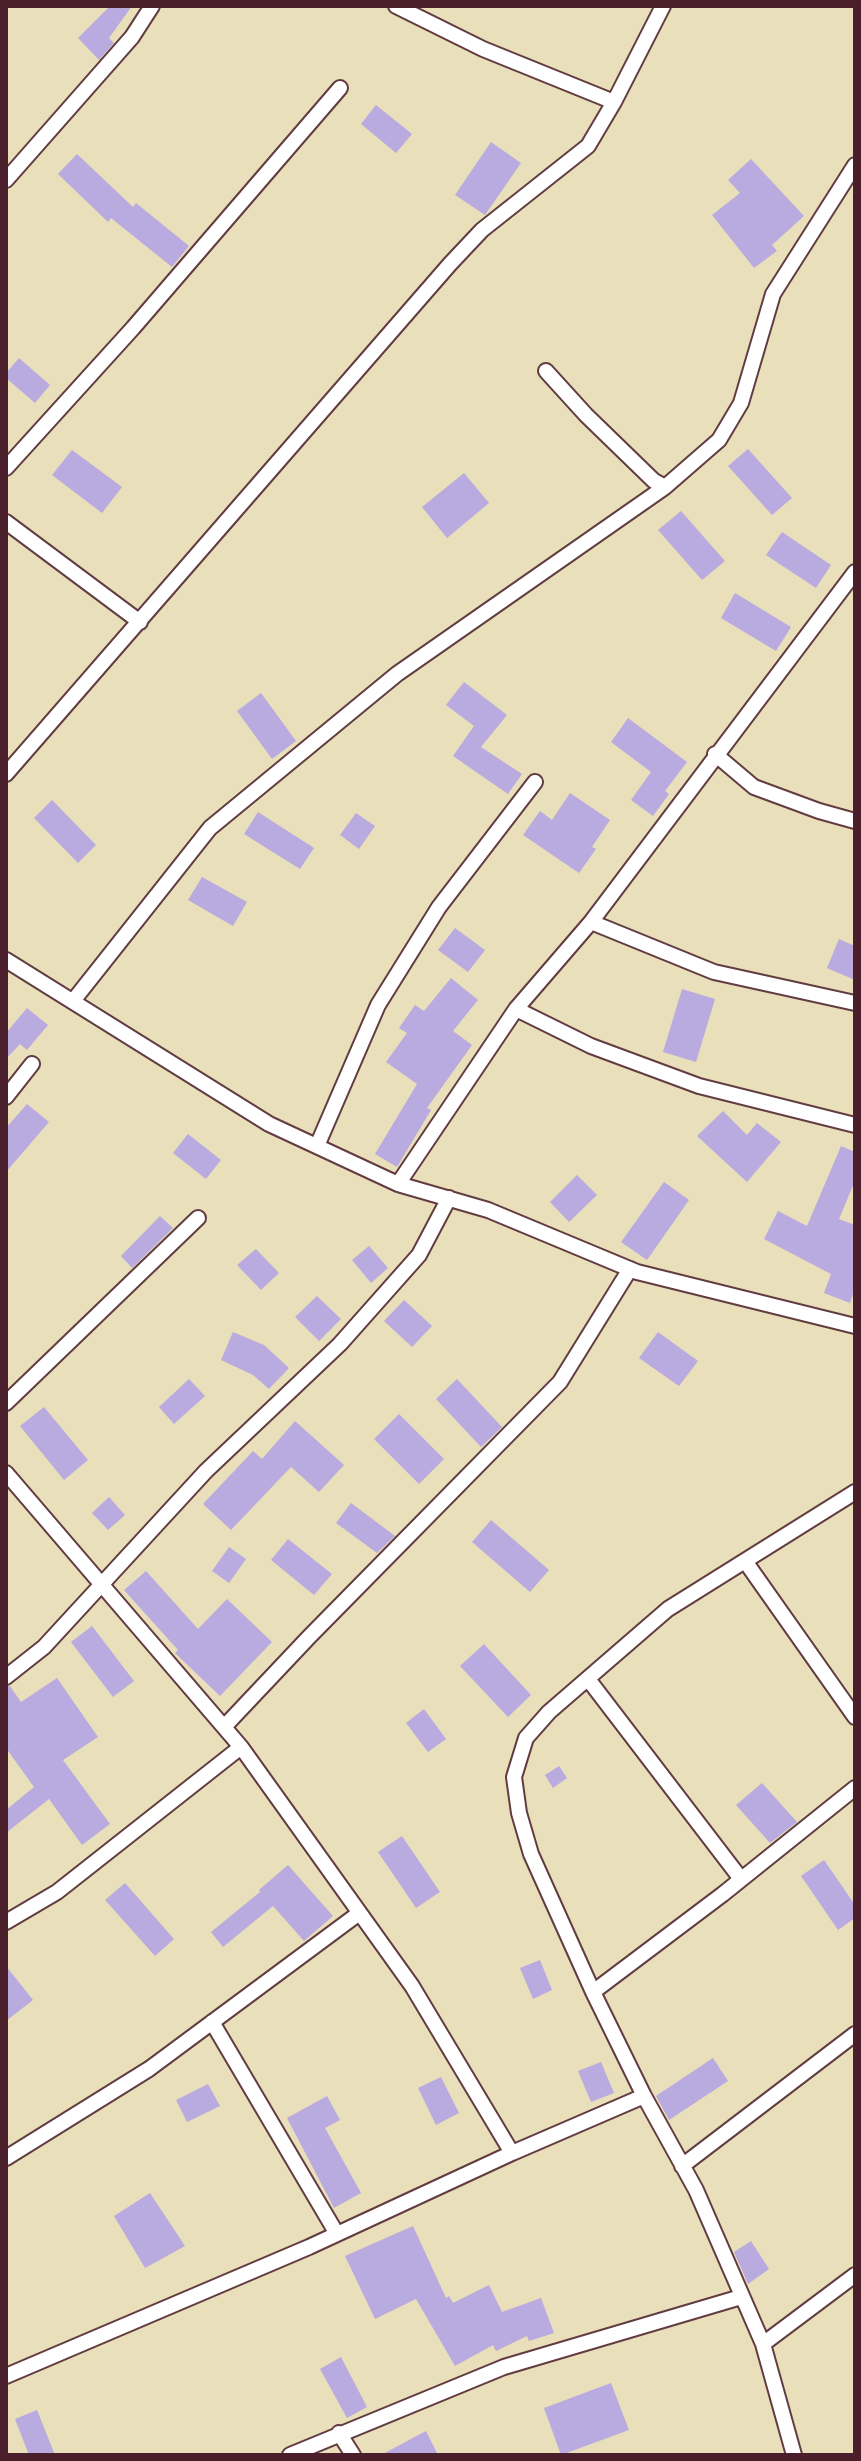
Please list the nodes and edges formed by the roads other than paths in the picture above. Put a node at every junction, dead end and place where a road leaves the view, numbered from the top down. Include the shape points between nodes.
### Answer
1 (152, 6) edge
2 (396, 6) edge
3 (663, 6) edge
4 (340, 88) dead end
5 (614, 102) junction
6 (855, 165) edge
7 (6, 180) edge
8 (546, 371) dead end
9 (6, 468) edge
10 (665, 487) junction
11 (6, 522) edge
12 (855, 572) edge
13 (140, 622) junction
14 (715, 754) junction
15 (11, 758) edge
16 (6, 774) edge
17 (535, 782) dead end
18 (855, 821) edge
19 (591, 922) junction
20 (6, 960) edge
21 (73, 1001) junction
22 (855, 1003) edge
23 (516, 1009) junction
24 (32, 1064) dead end
25 (6, 1097) edge
26 (855, 1125) edge
27 (317, 1146) junction
28 (398, 1184) junction
29 (449, 1198) junction
30 (198, 1218) dead end
31 (630, 1269) junction
32 (855, 1326) edge
33 (6, 1403) edge
34 (6, 1473) edge
35 (855, 1492) edge
36 (745, 1561) junction
37 (100, 1583) junction
38 (6, 1677) edge
39 (588, 1679) junction
40 (855, 1717) edge
41 (224, 1727) junction
42 (241, 1747) junction
43 (855, 1788) edge
44 (741, 1879) junction
45 (358, 1914) junction
46 (6, 1922) edge
47 (593, 1992) junction
48 (212, 2022) junction
49 (855, 2034) edge
50 (644, 2096) junction
51 (512, 2153) junction
52 (6, 2158) edge
53 (682, 2166) junction
54 (337, 2234) junction
55 (855, 2275) edge
56 (741, 2297) junction
57 (763, 2344) junction
58 (6, 2376) edge
59 (339, 2433) junction
60 (290, 2455) edge
61 (353, 2455) edge
62 (794, 2455) edge

1 - 7 street via 132,37
2 - 5 street via 483,49
3 - 5 street
4 - 9 street
5 - 13 street via 588,146 482,230 450,264
6 - 10 street via 773,294 741,403 719,440
8 - 10 street
10 - 21 street via 397,674 210,828
11 - 13 street
12 - 14 street
13 - 15 street
14 - 18 street via 754,787
14 - 19 street
15 - 16 street
17 - 27 street via 439,907 378,1005
19 - 22 street via 714,972
19 - 23 street
20 - 21 street
21 - 27 street via 269,1124
23 - 26 street via 591,1046 699,1086
23 - 28 street
24 - 25 street
27 - 28 street
28 - 29 street
29 - 31 street
29 - 37 street via 419,1255 340,1344 206,1471
30 - 33 street
31 - 32 street
31 - 41 street via 560,1382
34 - 37 street
35 - 36 street
36 - 39 street via 668,1609
36 - 40 street
37 - 38 street via 44,1647
37 - 41 street
39 - 44 street
39 - 47 street via 526,1738 514,1777 531,1854
41 - 42 street
42 - 45 street
42 - 46 street via 57,1892
43 - 44 street
44 - 47 street
45 - 48 street
45 - 51 street via 412,1986
47 - 50 street
48 - 52 street via 149,2069
48 - 54 street
49 - 53 street
50 - 51 street
50 - 53 street
51 - 54 street
53 - 56 street
54 - 58 street
55 - 57 street
56 - 57 street
56 - 59 street via 504,2367
57 - 62 street
59 - 60 street
59 - 61 street

